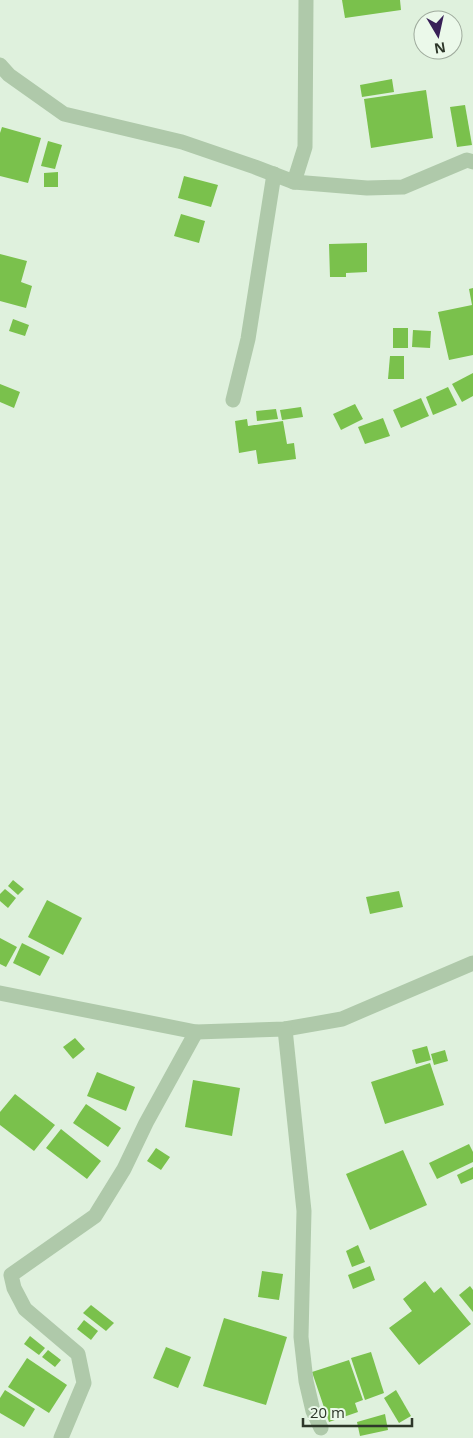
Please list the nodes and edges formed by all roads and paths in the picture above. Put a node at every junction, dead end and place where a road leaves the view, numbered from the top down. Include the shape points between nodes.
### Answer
1 (306, 0) edge
2 (0, 65) edge
3 (473, 162) edge
4 (274, 174) junction
5 (294, 182) junction
6 (233, 400) dead end
7 (473, 963) edge
8 (0, 993) edge
9 (285, 1029) junction
10 (196, 1032) junction
11 (321, 1428) dead end
12 (61, 1438) edge

1 - 5 street via 305,146
2 - 4 street via 64,114 182,142
3 - 5 street via 467,160 403,187 367,188
4 - 5 street
4 - 6 street via 248,339
7 - 9 street via 342,1019
8 - 10 street
9 - 10 street
9 - 11 street via 304,1212 301,1337 306,1382
10 - 12 street via 124,1169 95,1216 11,1275 25,1309 78,1354 84,1383

